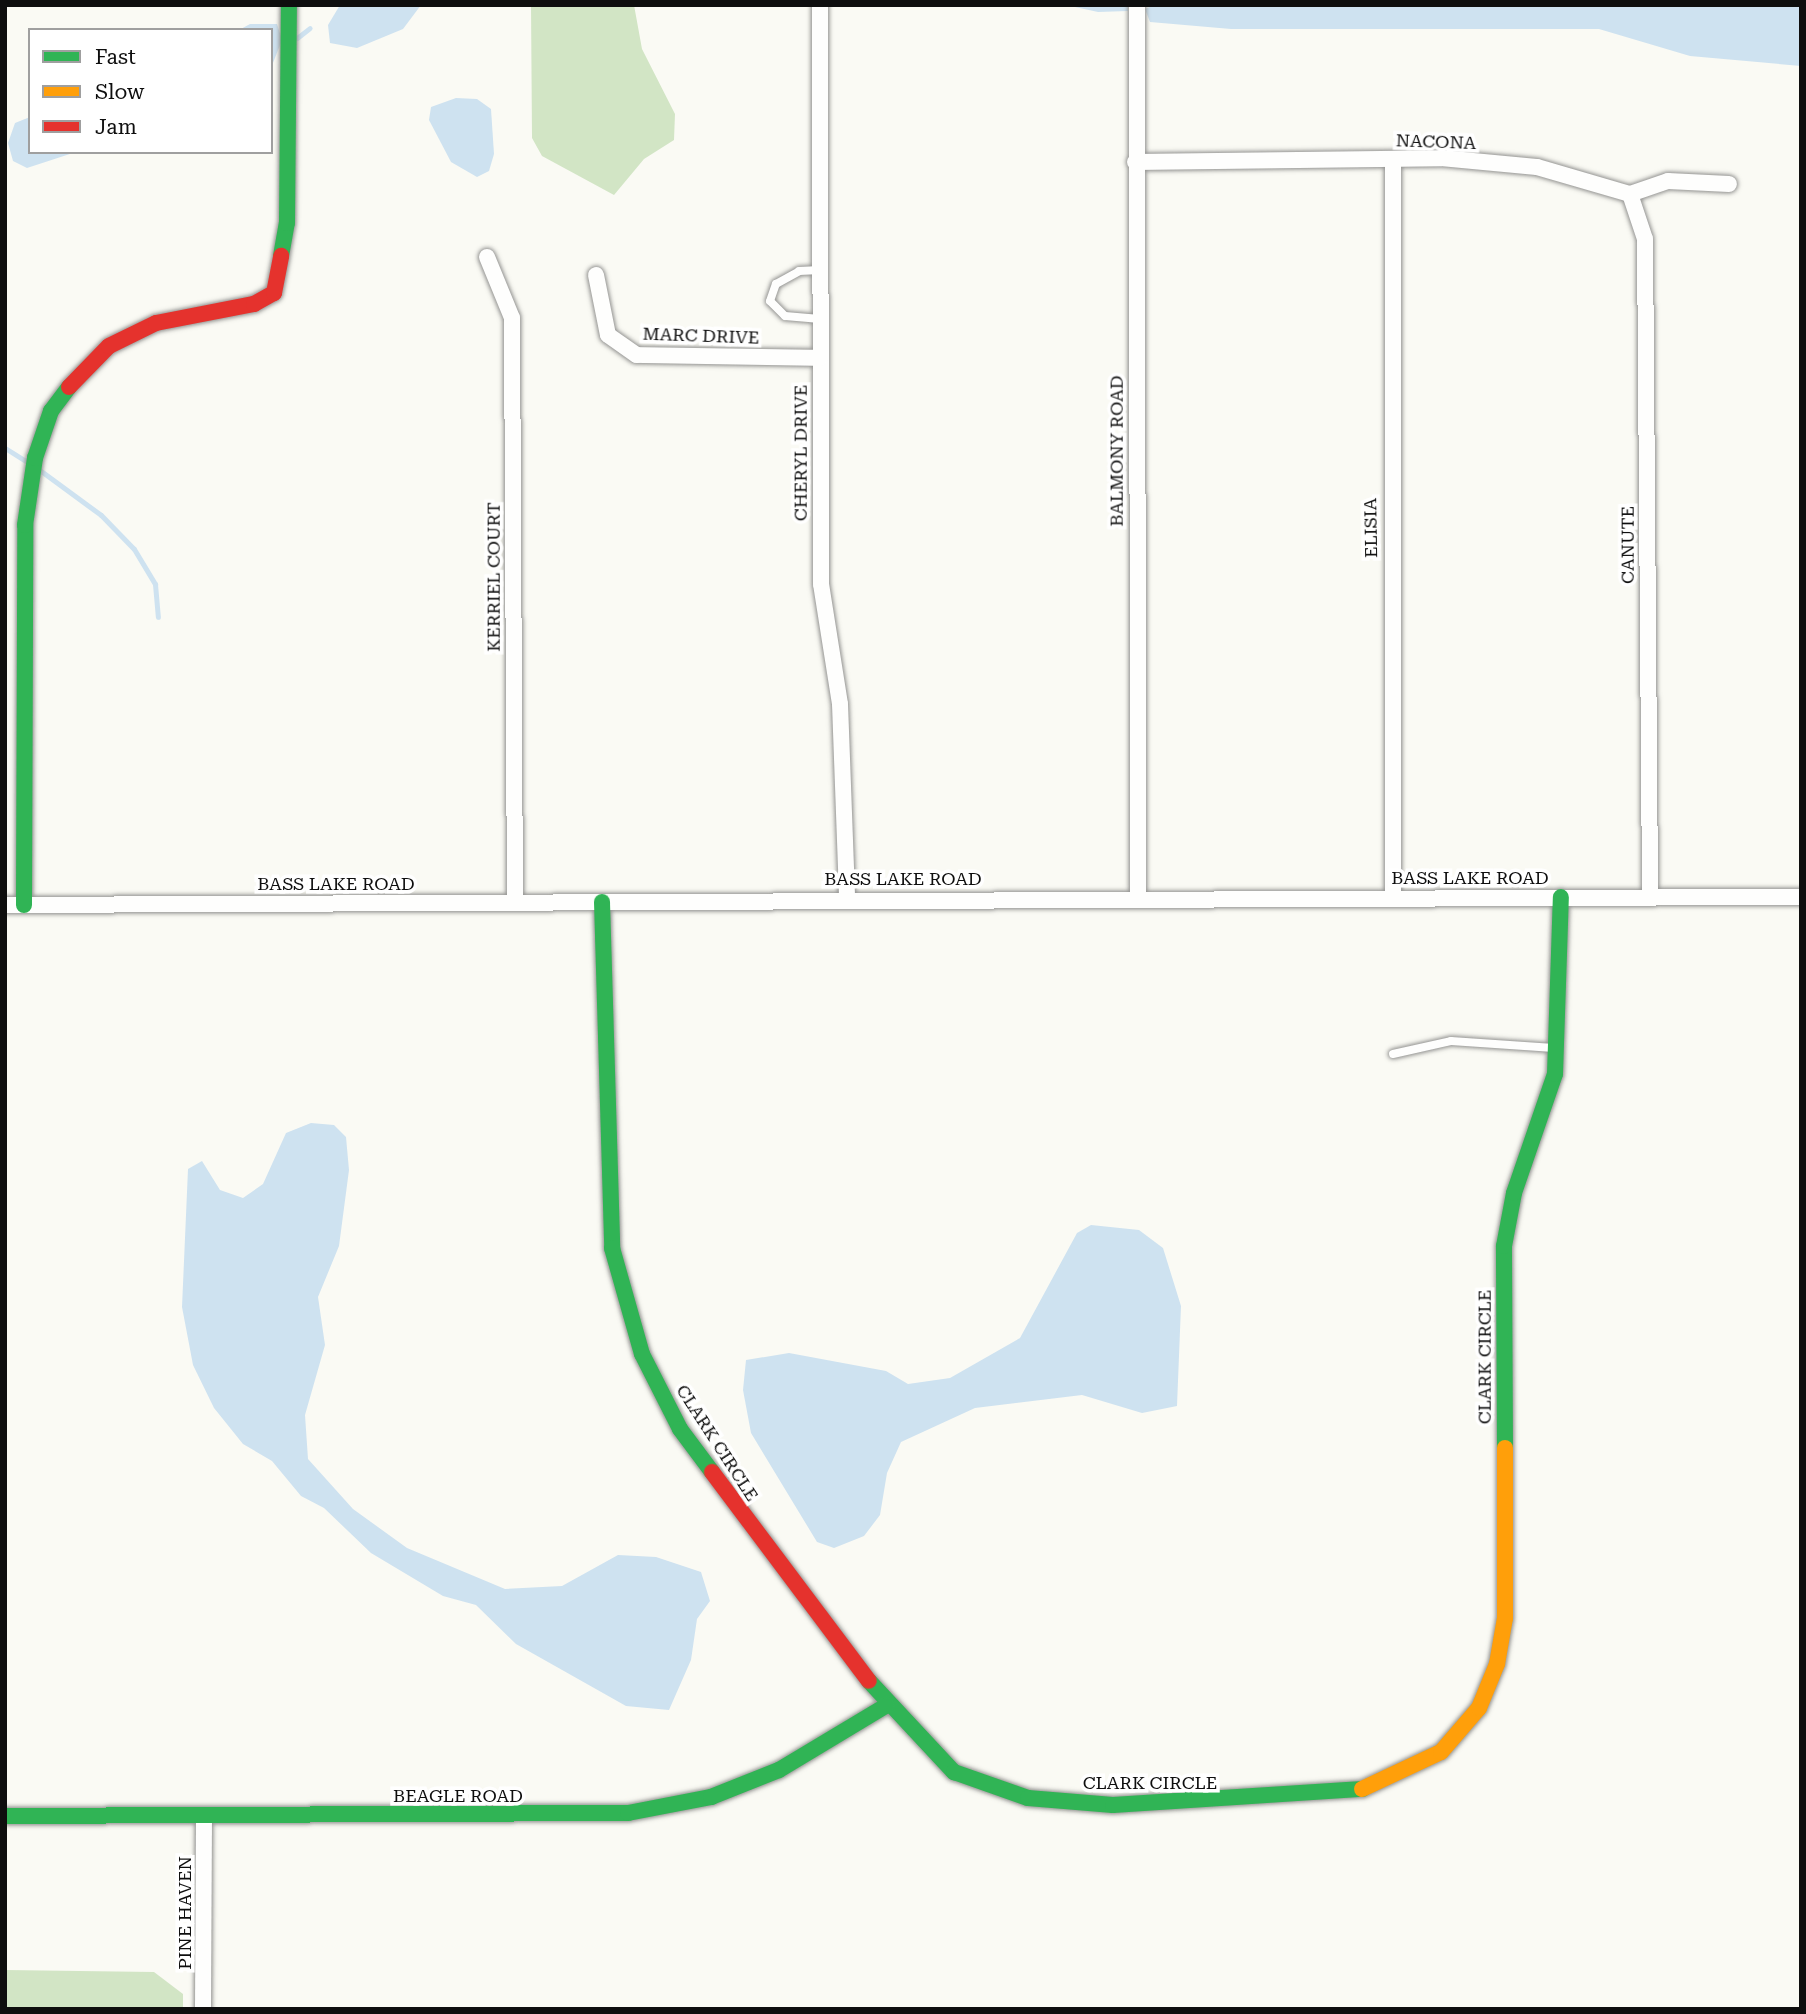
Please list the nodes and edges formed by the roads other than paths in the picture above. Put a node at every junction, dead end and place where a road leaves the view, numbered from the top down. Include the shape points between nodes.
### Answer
1 (289, 5) edge
2 (820, 5) edge
3 (1137, 5) edge
4 (1393, 159) junction
5 (1135, 162) junction
6 (1729, 184) dead end
7 (1630, 194) junction
8 (487, 257) dead end
9 (820, 270) junction
10 (596, 275) dead end
11 (820, 319) junction
12 (820, 358) junction
13 (1138, 897) junction
14 (1394, 897) junction
15 (1561, 897) junction
16 (1650, 897) junction
17 (1801, 897) edge
18 (848, 899) junction
19 (515, 902) junction
20 (602, 902) junction
21 (5, 905) edge
22 (24, 905) junction
23 (1557, 1048) junction
24 (1393, 1054) dead end
25 (887, 1705) junction
26 (5, 1816) edge
27 (204, 1818) junction
28 (203, 2009) edge

1 - 22 street via 287,223 274,293 254,304 156,323 109,346 86,365 51,411 35,458 24,525
2 - 9 street, CHERYL DRIVE
3 - 5 street, BALMONY ROAD
4 - 5 street, NACONA
4 - 7 street, NACONA via 1537,167
4 - 14 street, ELISIA
5 - 13 street, BALMONY ROAD
6 - 7 street via 1668,181
7 - 16 street, CANUTE via 1645,239
8 - 19 street, KERRIEL COURT via 512,318
9 - 11 street, CHERYL DRIVE
9 - 11 lane via 799,271 776,284 770,302 785,316
10 - 12 street, MARC DRIVE via 608,335 637,355
11 - 12 street, CHERYL DRIVE
12 - 18 street, CHERYL DRIVE via 821,584 841,704
13 - 14 street, BASS LAKE ROAD
13 - 18 street, BASS LAKE ROAD
14 - 15 street, BASS LAKE ROAD
15 - 16 street, BASS LAKE ROAD
15 - 23 street, CLARK CIRCLE
16 - 17 street, BASS LAKE ROAD
18 - 20 street, BASS LAKE ROAD
19 - 20 street, BASS LAKE ROAD
19 - 22 street, BASS LAKE ROAD
20 - 25 street, CLARK CIRCLE via 606,1183 625,1306 680,1429
21 - 22 street, BASS LAKE ROAD
23 - 24 lane via 1451,1041
23 - 25 street, CLARK CIRCLE via 1504,1246 1499,1651 1479,1708 1441,1752 1352,1794 1113,1805 1040,1799 989,1788 954,1772
25 - 27 street, BEAGLE ROAD via 779,1770 711,1797 628,1814
26 - 27 street, BEAGLE ROAD
27 - 28 street, PINE HAVEN

